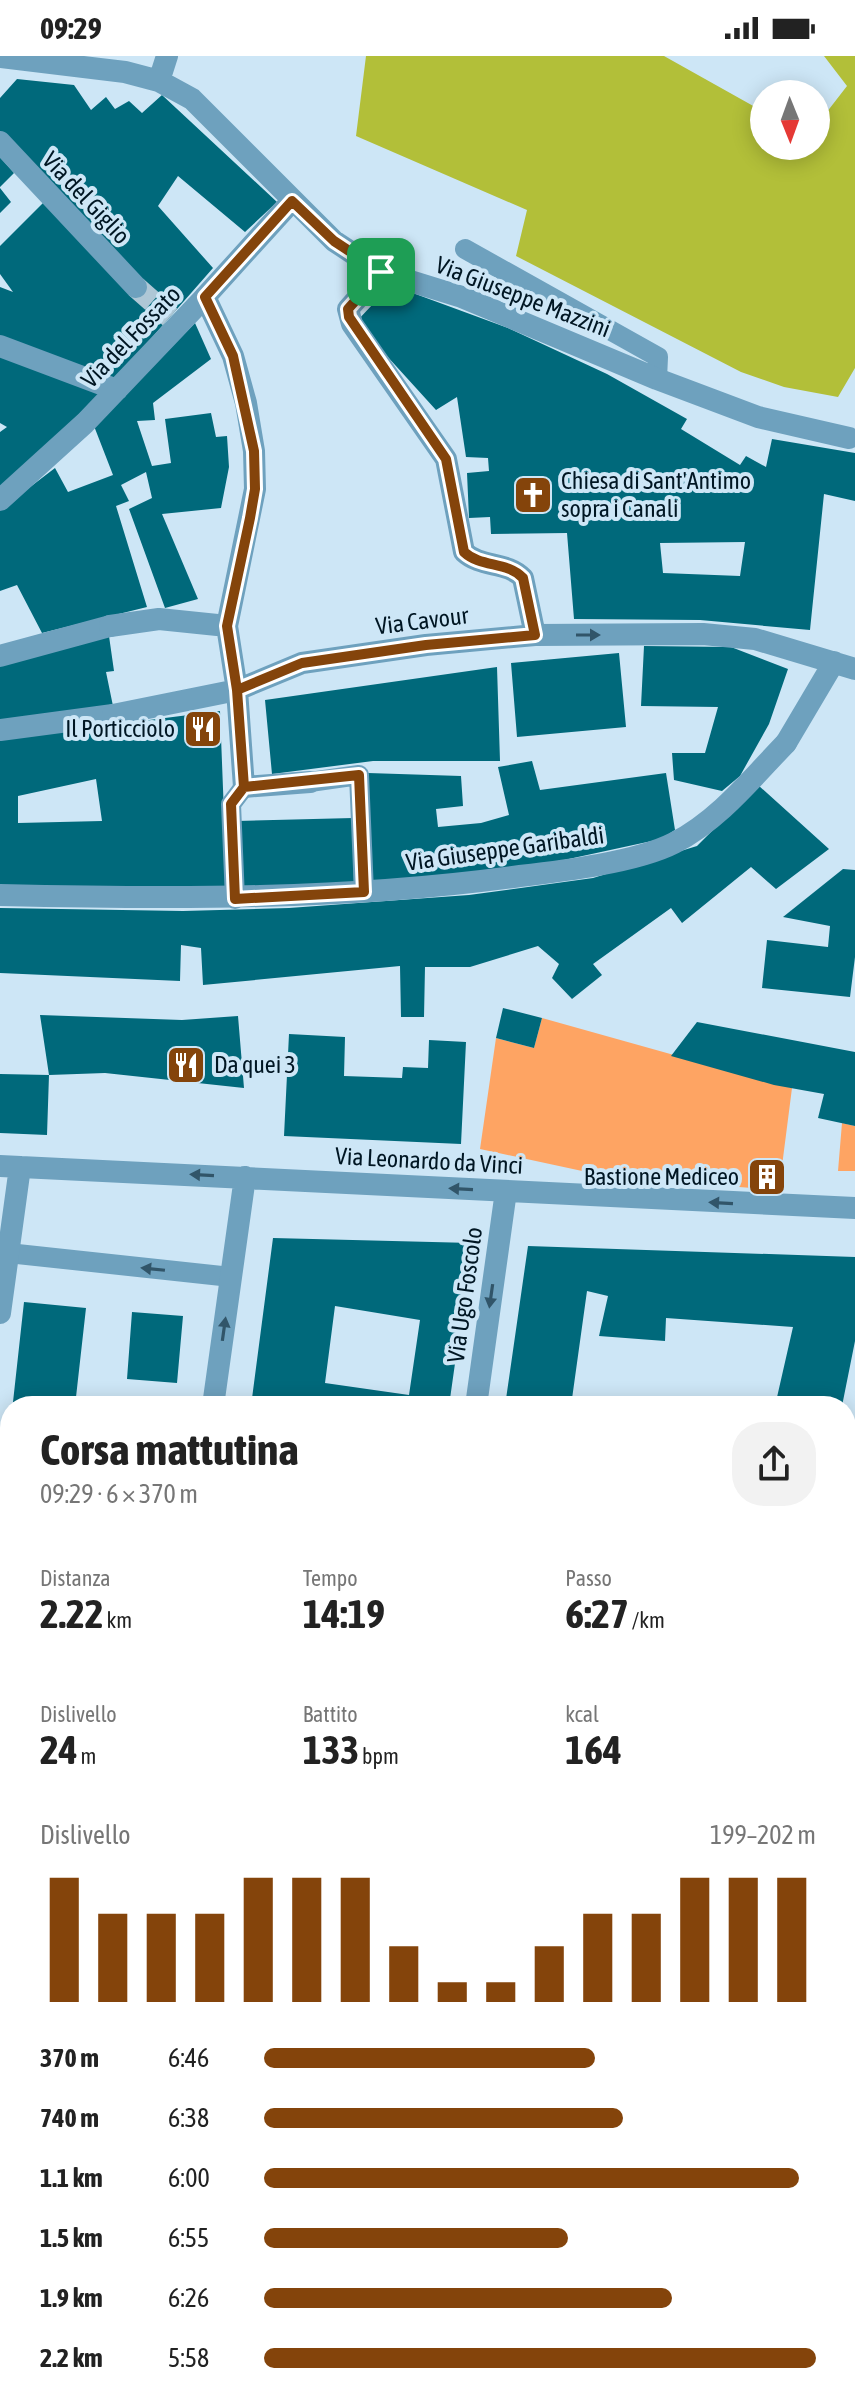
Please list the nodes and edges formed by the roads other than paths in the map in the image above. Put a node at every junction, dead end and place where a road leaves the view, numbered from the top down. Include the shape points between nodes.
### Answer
1 (167, 56) edge
2 (0, 57) edge
3 (159, 81) junction
4 (0, 142) edge
5 (292, 201) junction
6 (465, 249) dead end
7 (381, 272) junction
8 (136, 287) tunnel mouth
9 (205, 297) junction
10 (0, 346) edge
11 (657, 379) junction
12 (117, 390) junction
13 (852, 432) edge
14 (0, 500) edge
15 (227, 626) junction
16 (535, 635) junction
17 (0, 656) edge
18 (844, 666) edge
19 (237, 690) junction
20 (0, 730) edge
21 (310, 782) joint
22 (244, 787) junction
23 (364, 892) junction
24 (0, 895) edge
25 (235, 899) junction
26 (10, 1167) edge
27 (245, 1177) junction
28 (506, 1191) junction
29 (855, 1208) edge
30 (7, 1211) edge
31 (8, 1253) junction
32 (231, 1277) junction
33 (1, 1305) edge
34 (214, 1396) edge
35 (477, 1396) edge

1 - 3 street
2 - 3 street, Via Giuseppe Mazzini
3 - 5 street, Via Giuseppe Mazzini via 192,99
4 - 8 street, Via del Giglio
5 - 7 street, Via Giuseppe Mazzini via 334,241
5 - 9 street, Via del Fossato
6 - 11 lane via 658,357
7 - 11 street, Via Giuseppe Mazzini via 462,297
7 - 16 street via 354,299 349,317 446,459 464,552 472,560 509,568 523,578
9 - 12 street, Via del Fossato via 174,321
9 - 15 street via 233,356 254,451 255,489
10 - 12 street
11 - 13 street, Via Giuseppe Mazzini via 758,417
12 - 14 street, Via del Fossato
15 - 17 street via 159,619 110,626
15 - 19 street
16 -> 18 street, Via Cavour via 703,634 755,639
16 - 19 street, Via Cavour via 302,663
18 - 23 street, Via Giuseppe Garibaldi via 786,743 687,836 655,851 552,872
19 - 20 street, Via Cavour via 113,715
19 - 22 street
21 - 22 street
21 - 23 lane via 359,775
22 - 25 lane via 231,804
23 - 25 street, Via Giuseppe Garibaldi
24 - 25 street, Via Giuseppe Garibaldi
27 -> 26 street, Via Leonardo da Vinci
26 - 30 street
28 -> 27 street, Via Leonardo da Vinci
27 - 32 street
29 -> 28 street, Via Leonardo da Vinci
28 -> 35 street, Via Ugo Foscolo
30 - 31 street
32 -> 31 lane
31 - 33 street
34 -> 32 street

